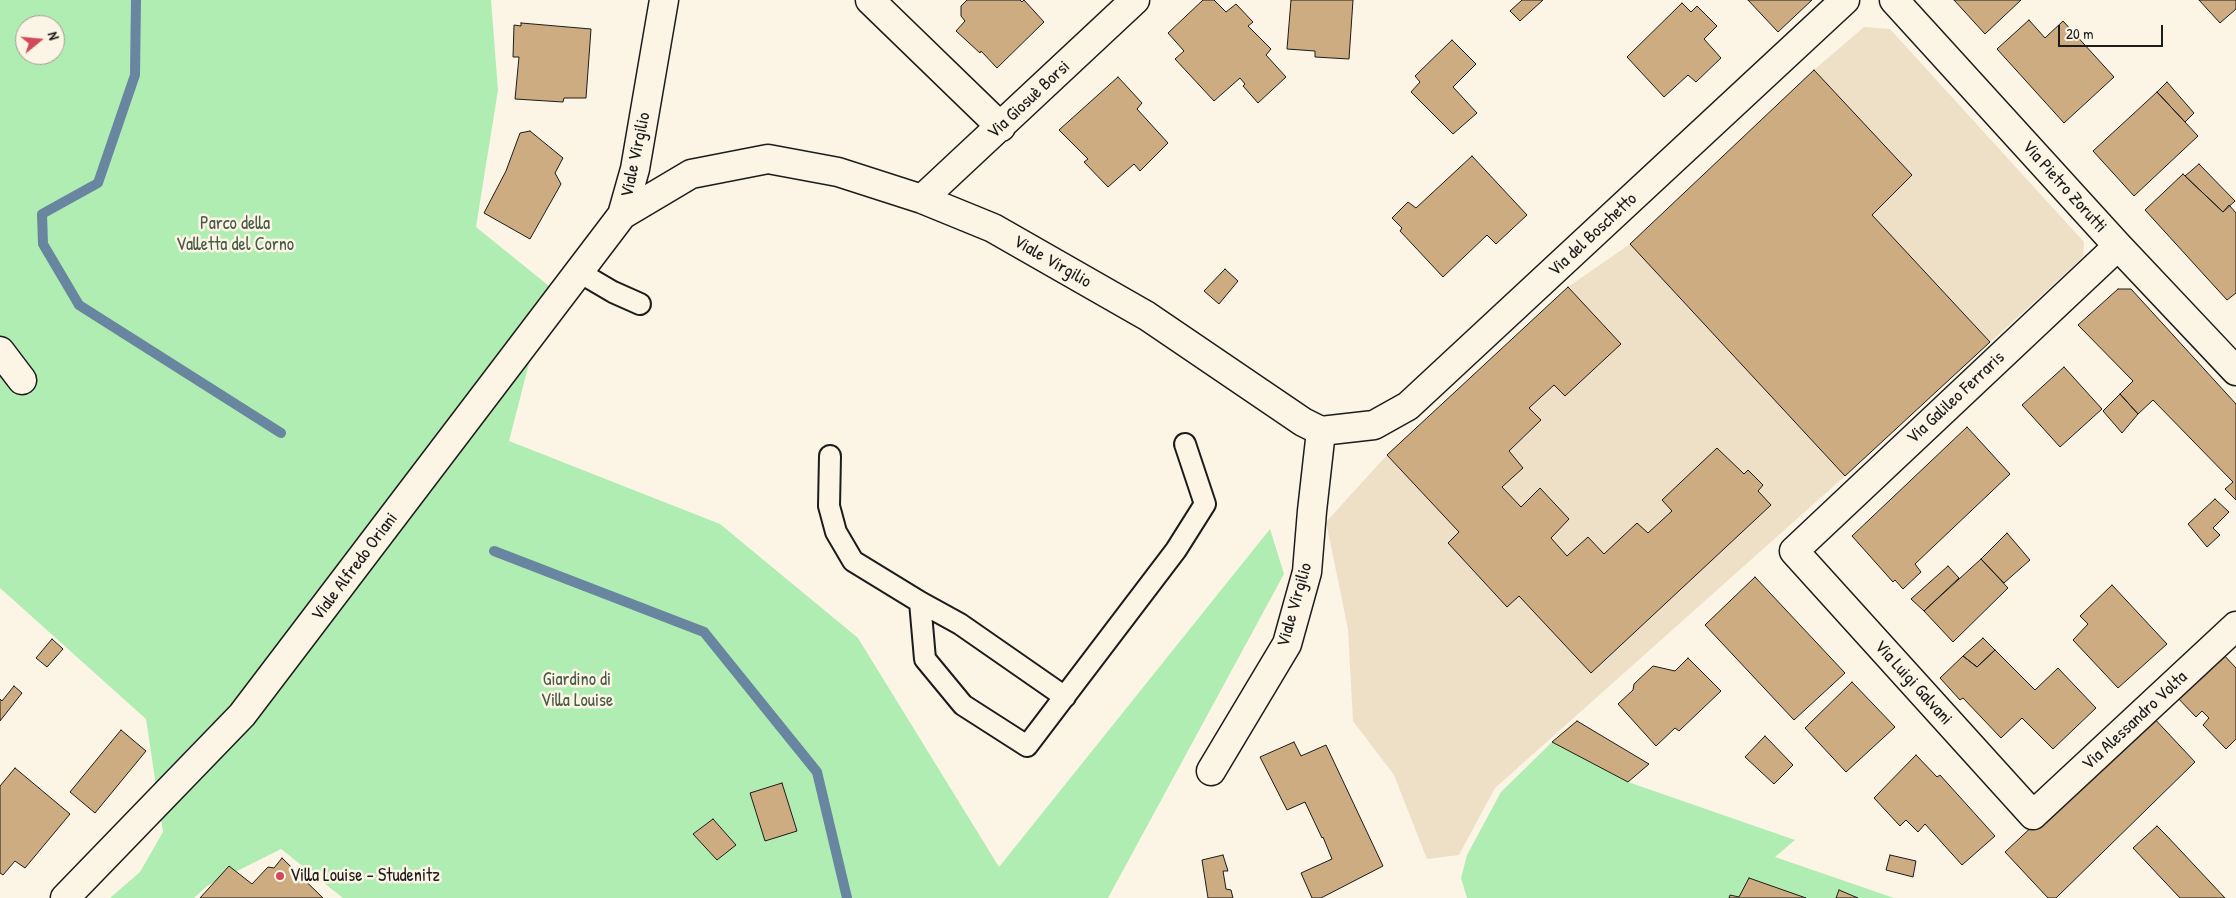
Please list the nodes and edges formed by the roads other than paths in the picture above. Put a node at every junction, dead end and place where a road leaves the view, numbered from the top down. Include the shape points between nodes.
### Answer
1 (664, 0) edge
2 (870, 0) edge
3 (1135, 0) edge
4 (1845, 0) edge
5 (1894, 0) edge
6 (1001, 127) junction
7 (922, 199) junction
8 (622, 215) junction
9 (2118, 246) junction
10 (579, 272) junction
11 (640, 304) dead end
12 (0, 351) edge
13 (2236, 371) edge
14 (22, 380) dead end
15 (1321, 431) junction
16 (1185, 444) dead end
17 (830, 456) dead end
18 (1794, 551) joint
19 (920, 602) junction
20 (2236, 626) edge
21 (1065, 697) junction
22 (1211, 771) dead end
23 (2033, 815) joint
24 (65, 898) edge

1 - 8 street, Viale Virgilio via 635,169
2 - 6 street
3 - 6 street, Via Giosuè Borsi
4 - 15 street, Via del Boschetto via 1408,406 1374,425
5 - 9 street, Via Pietro Zorutti
6 - 7 street, Via Giosuè Borsi
7 - 8 street, Viale Virgilio via 838,172 768,159 691,174
7 - 15 street, Viale Virgilio via 993,228 1138,311
8 - 10 street, Viale Alfredo Oriani
9 - 13 street, Via Pietro Zorutti
9 - 18 street, Via Galileo Ferraris
10 - 11 lane
10 - 24 street, Viale Alfredo Oriani via 242,715
12 - 14 street
15 - 22 street, Viale Virgilio via 1307,572 1287,644
16 - 21 lane via 1205,504 1176,550
17 - 19 lane via 829,506 836,532 853,561
18 - 23 street, Via Luigi Galvani
19 - 21 lane via 960,624
19 - 21 lane via 925,659 963,705 1027,746
20 - 23 street, Via Alessandro Volta

